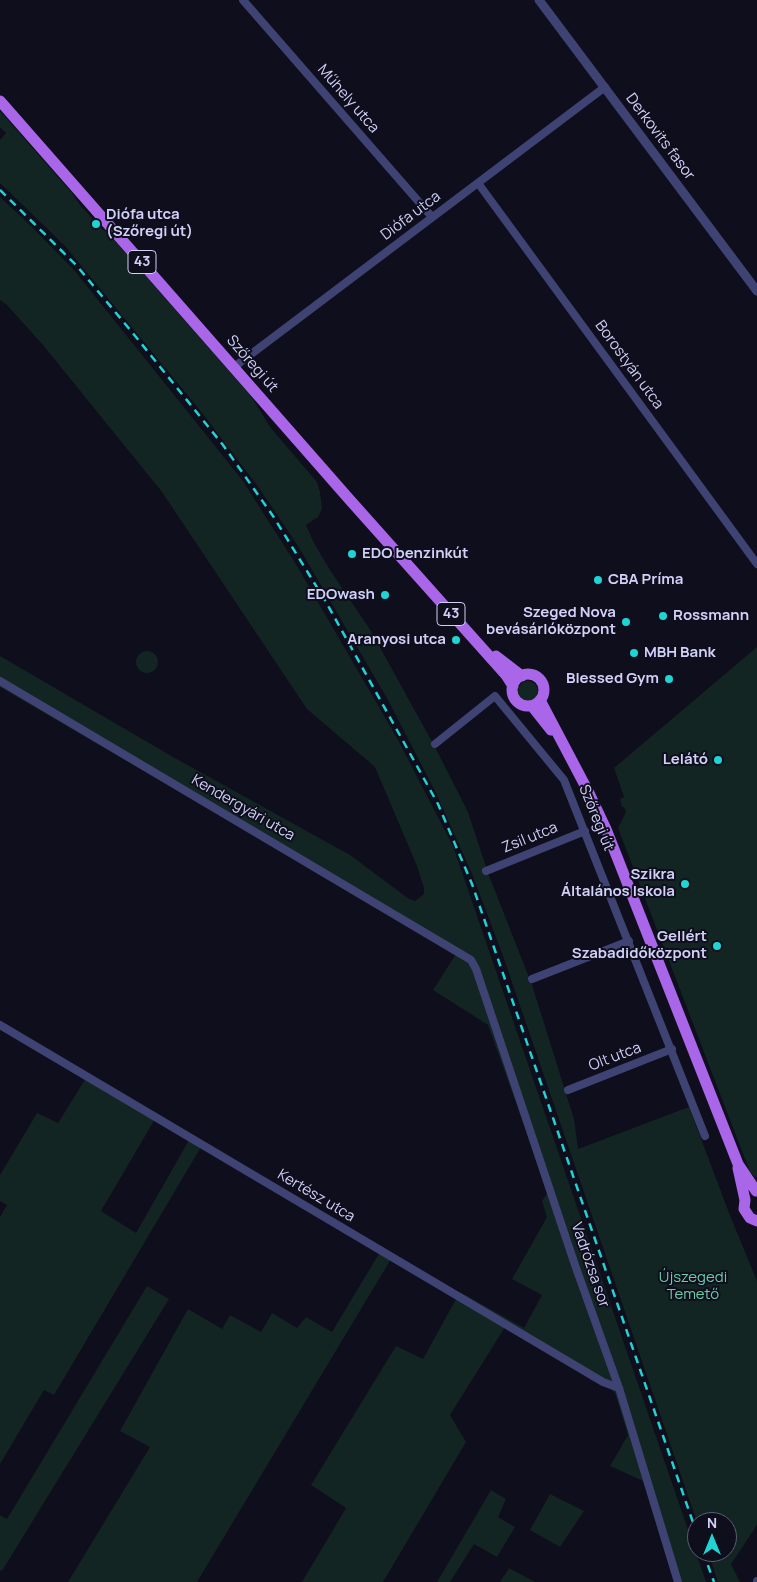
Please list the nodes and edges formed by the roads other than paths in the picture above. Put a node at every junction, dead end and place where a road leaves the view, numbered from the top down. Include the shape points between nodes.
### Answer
1 (243, 0) edge
2 (540, 0) edge
3 (605, 87) junction
4 (0, 100) edge
5 (478, 183) junction
6 (432, 217) junction
7 (757, 291) edge
8 (234, 367) junction
9 (757, 564) edge
10 (481, 648) junction
11 (522, 676) junction
12 (0, 681) edge
13 (513, 686) junction
14 (536, 703) junction
15 (435, 744) dead end
16 (585, 831) junction
17 (486, 871) dead end
18 (629, 941) junction
19 (471, 960) joint
20 (532, 979) dead end
21 (0, 1024) edge
22 (672, 1049) junction
23 (568, 1090) dead end
24 (705, 1136) dead end
25 (738, 1164) junction
26 (757, 1191) edge
27 (745, 1200) junction
28 (756, 1222) edge
29 (619, 1388) junction
30 (678, 1582) edge

1 - 6 street, Műhely utca
2 - 3 street, Derkovits fasor
3 - 5 street, Diófa utca
3 - 7 street, Derkovits fasor
4 - 8 main road, Szőregi út / 43
5 - 6 street, Diófa utca
5 - 9 street, Borostyán utca
6 - 8 street, Diófa utca
8 - 10 main road, Szőregi út / 43
10 - 11 main road, Szőregi út / 43
10 - 13 main road, Szőregi út / 43
11 - 13 main road
11 - 14 main road, Szőregi út / 43 via 533,675 541,681 544,691
12 - 19 street, Kendergyári utca
13 - 14 main road, Szőregi út / 43 via 515,700 522,705
14 - 25 main road, Szőregi út / 43 via 548,714 606,829
15 - 16 street, Szőregi út via 494,696 564,780
16 - 17 street, Zsil utca
16 - 18 street, Szőregi út
18 - 20 street
18 - 22 street, Szőregi út
19 - 29 street, Vadrózsa sor
21 - 29 street, Kertész utca via 603,1382
22 - 23 street, Olt utca
22 - 24 street, Szőregi út
25 - 26 main road, Szőregi út / 43
25 - 27 main road, Szőregi út / 43
26 - 27 main road, Szőregi út / 43
27 - 28 main road, Szőregi út / 43 via 746,1214
29 - 30 street, Vadrózsa sor

